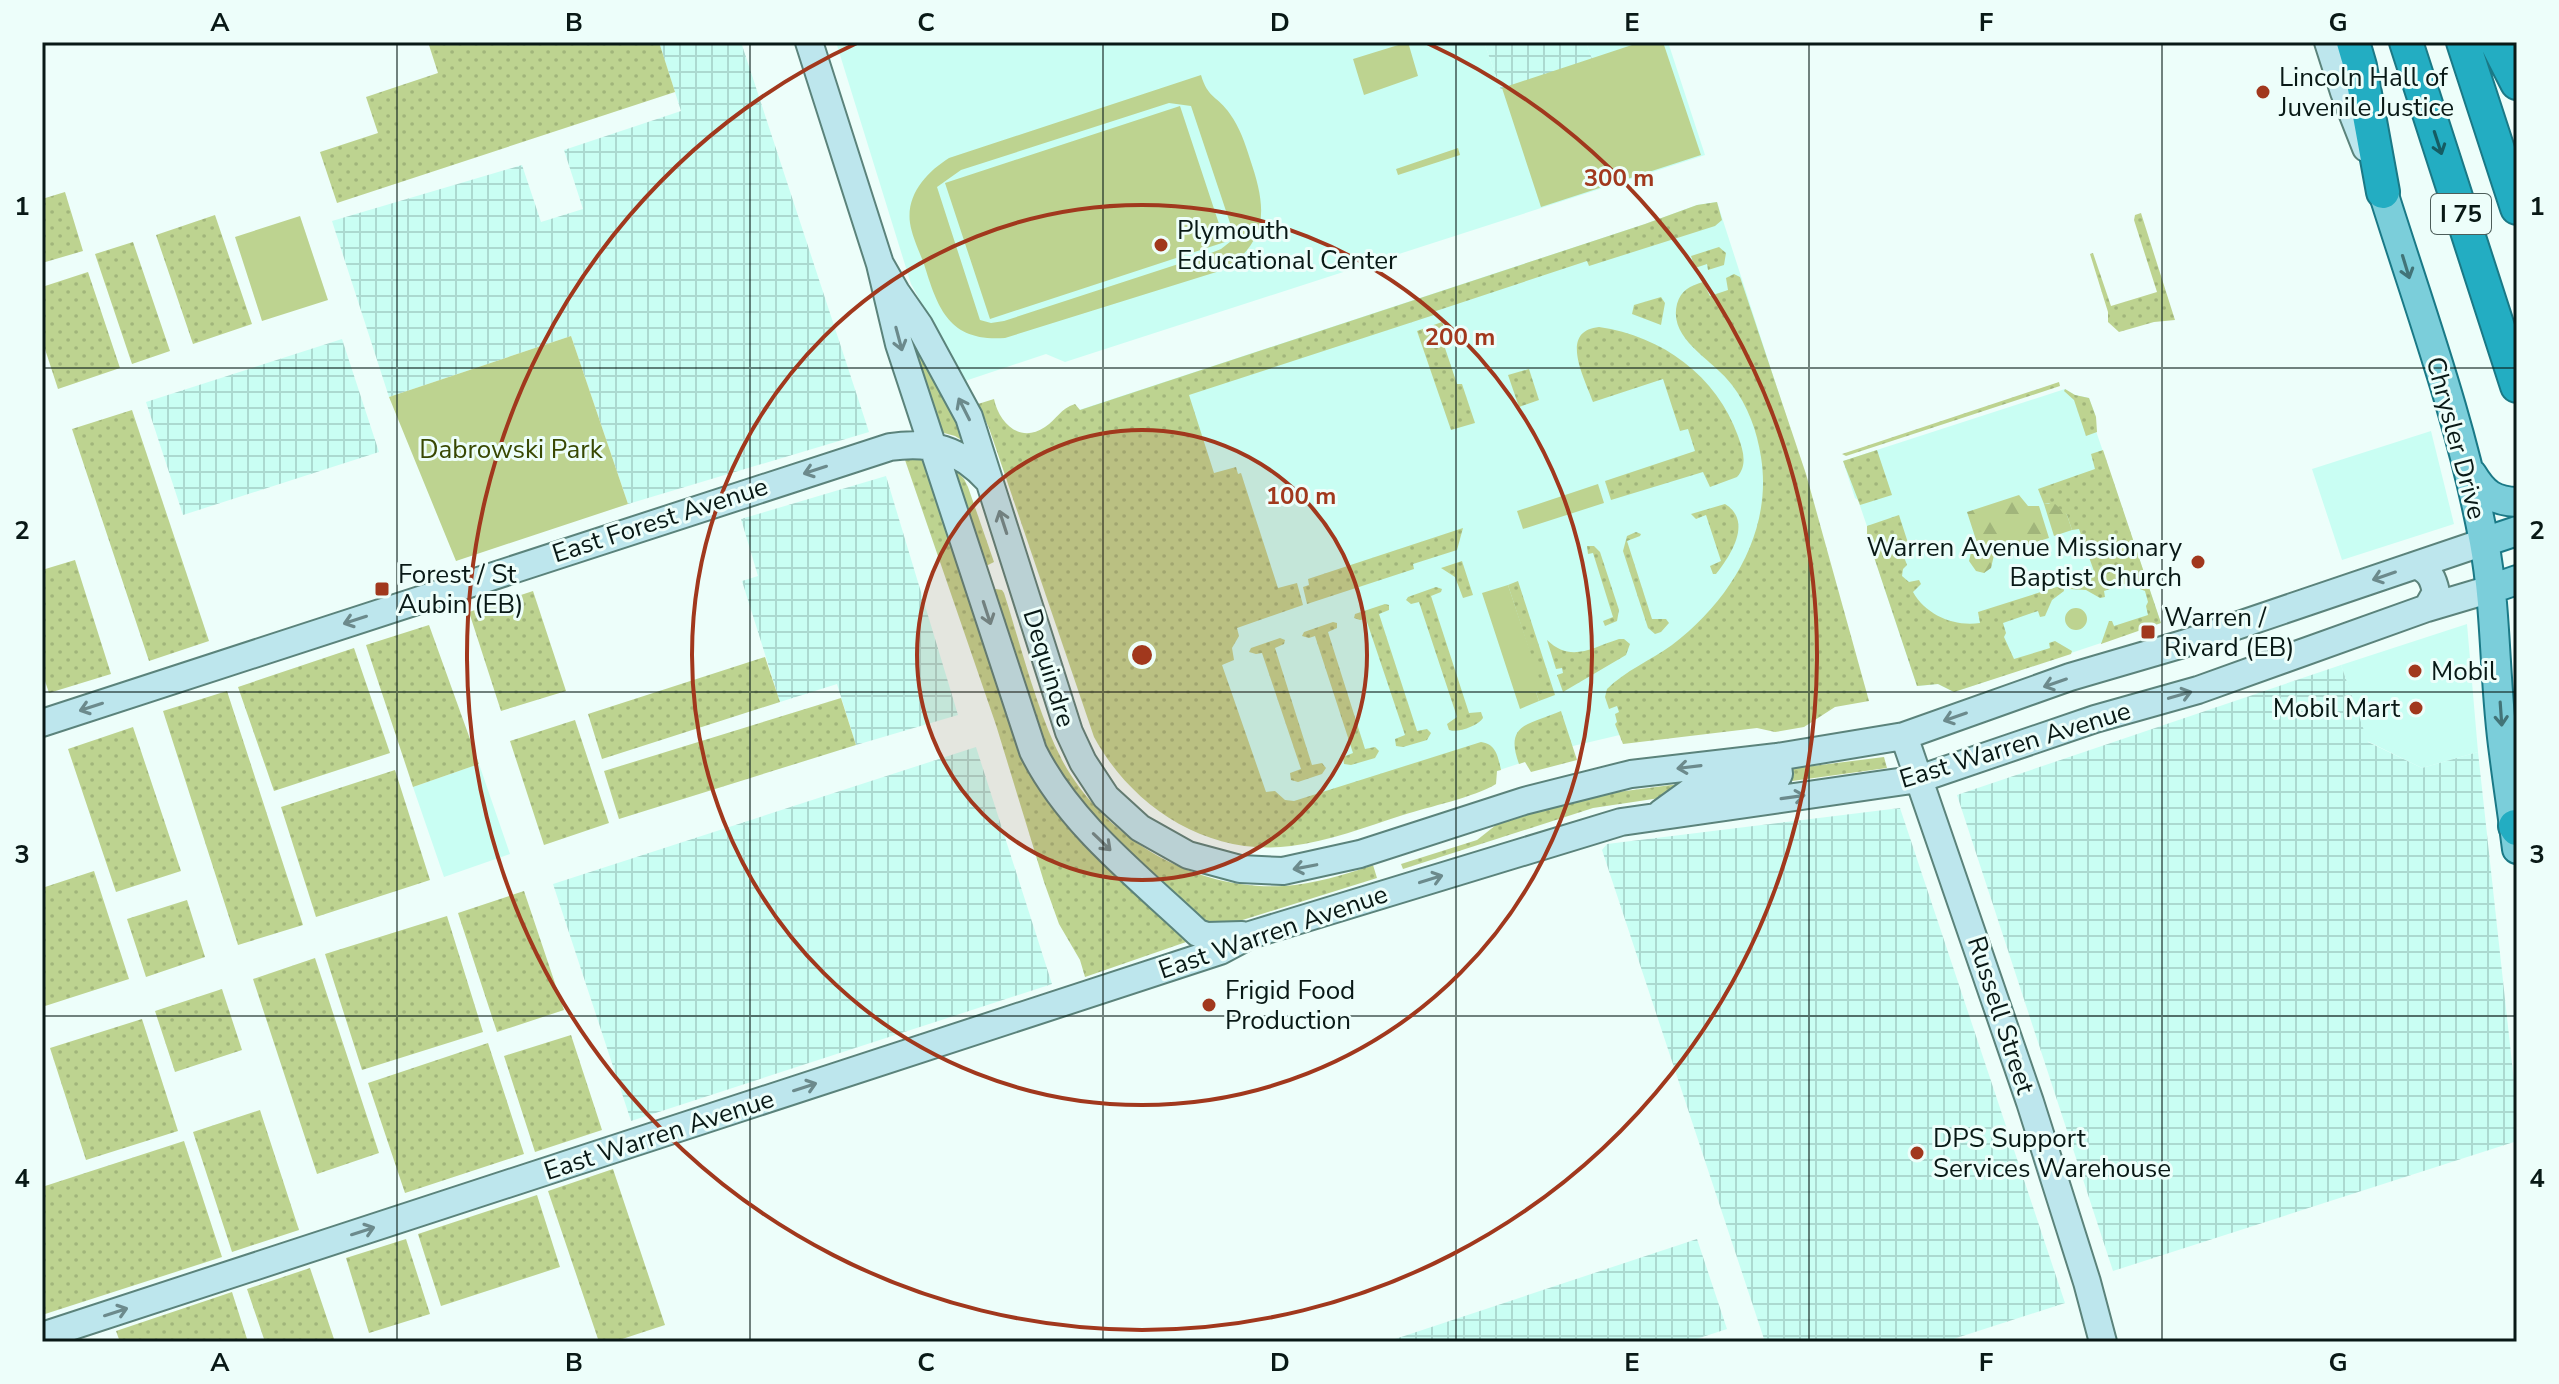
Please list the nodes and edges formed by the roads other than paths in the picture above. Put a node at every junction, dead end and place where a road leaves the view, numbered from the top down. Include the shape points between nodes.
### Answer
1 (809, 42) edge
2 (2328, 42) edge
3 (2353, 42) edge
4 (2406, 42) edge
5 (2463, 42) edge
6 (2496, 42) edge
7 (2517, 83) edge
8 (2383, 192) junction
9 (2517, 208) edge
10 (880, 264) junction
11 (2517, 386) edge
12 (933, 445) junction
13 (2465, 463) junction
14 (990, 482) junction
15 (2516, 502) edge
16 (2517, 531) edge
17 (2484, 542) junction
18 (2417, 565) junction
19 (1018, 568) junction
20 (977, 581) junction
21 (2504, 584) edge
22 (2427, 608) junction
23 (2517, 612) edge
24 (2495, 637) junction
25 (2153, 653) junction
26 (2095, 719) junction
27 (42, 723) edge
28 (1904, 736) junction
29 (1777, 757) junction
30 (1919, 779) junction
31 (1488, 812) junction
32 (1658, 815) junction
33 (2516, 835) edge
34 (1380, 848) joint
35 (1397, 889) junction
36 (1250, 935) junction
37 (42, 1336) edge
38 (2103, 1342) edge

1 - 10 main road, Dequindre
2 - 8 main road, Chrysler Drive
3 - 8 highway
4 -> 11 highway, I 75
5 - 9 highway, I 75
6 - 7 highway
8 -> 13 main road, Chrysler Drive
10 -> 12 main road, Dequindre via 899,344
14 -> 10 main road, Dequindre via 969,417
12 - 14 main road, East Forest Avenue via 960,455
12 - 20 main road, Dequindre
12 -> 27 main road, East Forest Avenue via 890,447 849,459
13 - 15 main road via 2494,500
13 - 17 main road, Chrysler Drive
19 -> 14 main road, Dequindre
16 - 17 main road, East Warren Avenue
17 - 18 main road, East Warren Avenue
17 - 21 main road, Chrysler Drive
18 - 22 main road via 2433,579 2436,592
18 -> 25 main road, East Warren Avenue
19 - 20 main road
34 -> 19 main road, Dequindre via 1283,871 1240,869 1188,855 1140,828 1106,797 1083,762
20 -> 36 main road, Dequindre via 1033,751 1058,794 1198,933
21 - 22 main road, East Warren Avenue
21 - 24 main road, Chrysler Drive
26 -> 22 main road, East Warren Avenue via 2198,690
23 - 24 main road
24 -> 33 main road, Chrysler Drive
25 - 26 main road via 2092,679 2087,700
25 -> 28 main road, East Warren Avenue
26 - 30 main road, East Warren Avenue
28 - 29 main road, East Warren Avenue
28 - 30 main road, Russell Street
29 -> 31 main road, East Warren Avenue via 1631,774
29 - 32 main road via 1776,779 1690,792
32 -> 30 main road, East Warren Avenue
30 - 38 main road, Russell Street via 2030,1102
31 - 34 main road, East Warren Avenue
31 - 35 main road via 1472,833 1397,854 1390,864
35 -> 32 main road, East Warren Avenue via 1581,832
35 - 36 main road, East Warren Avenue
37 -> 36 main road, East Warren Avenue via 1220,951

